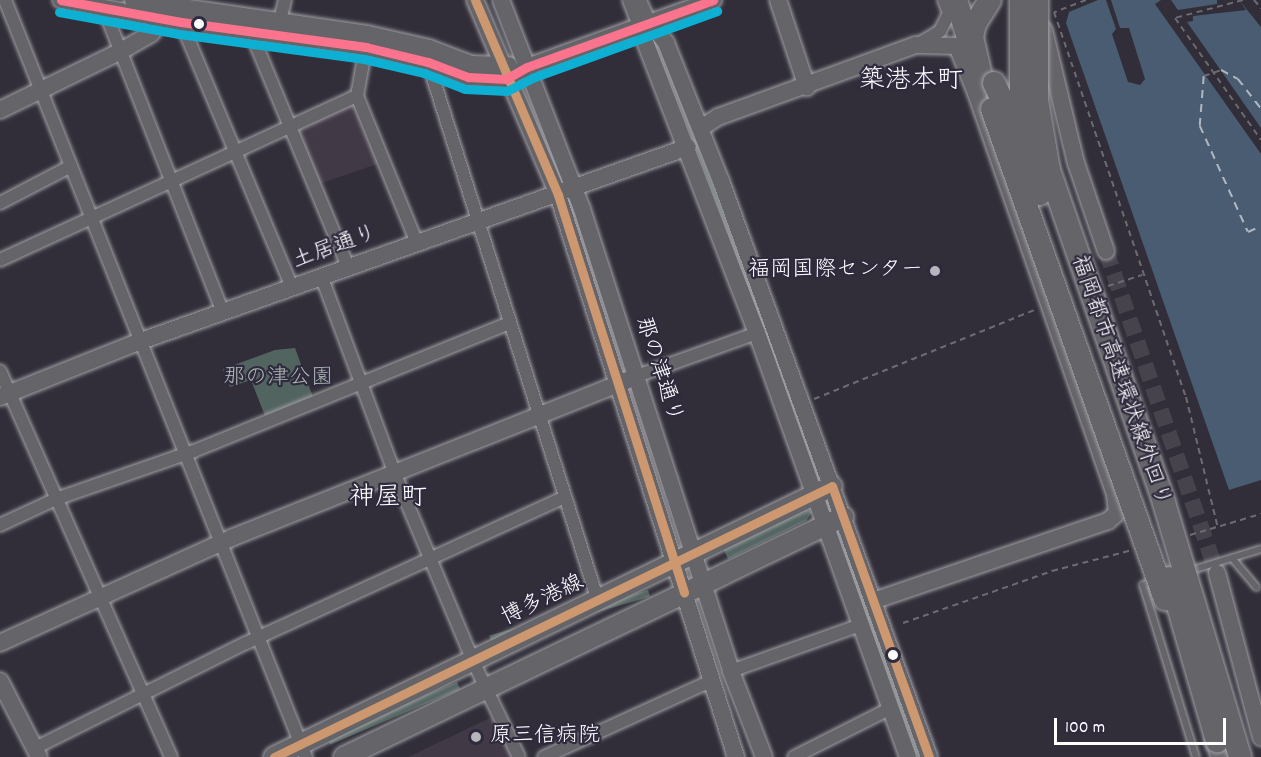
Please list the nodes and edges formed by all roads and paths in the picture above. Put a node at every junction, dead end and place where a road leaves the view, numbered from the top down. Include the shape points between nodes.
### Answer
1 (5, 0) edge
2 (61, 0) edge
3 (133, 0) edge
4 (285, 0) edge
5 (475, 0) edge
6 (501, 0) edge
7 (629, 0) edge
8 (640, 0) edge
9 (713, 0) edge
10 (778, 0) edge
11 (944, 0) edge
12 (956, 0) edge
13 (990, 0) edge
14 (1004, 0) edge
15 (1021, 0) edge
16 (1037, 0) edge
17 (1086, 0) edge
18 (1243, 0) edge
19 (1254, 0) edge
20 (1261, 8) edge
21 (104, 9) junction
22 (163, 18) junction
23 (181, 22) junction
24 (644, 23) junction
25 (278, 28) junction
26 (255, 31) junction
27 (916, 45) junction
28 (366, 47) junction
29 (121, 51) junction
30 (428, 62) junction
31 (527, 67) junction
32 (1221, 70) dead end
33 (503, 72) junction
34 (1213, 72) junction
35 (1204, 76) dead end
36 (983, 85) junction
37 (807, 87) junction
38 (41, 90) junction
39 (357, 96) junction
40 (0, 110) edge
41 (290, 127) junction
42 (701, 128) junction
43 (1261, 140) edge
44 (688, 147) junction
45 (235, 152) junction
46 (71, 166) junction
47 (171, 181) junction
48 (575, 189) junction
49 (558, 195) junction
50 (0, 203) edge
51 (92, 218) junction
52 (476, 222) junction
53 (417, 243) junction
54 (1106, 251) tunnel mouth
55 (0, 260) edge
56 (348, 267) junction
57 (322, 278) junction
58 (292, 287) junction
59 (1047, 304) junction
60 (223, 312) junction
61 (509, 323) junction
62 (757, 333) junction
63 (141, 341) junction
64 (0, 371) edge
65 (637, 376) junction
66 (359, 382) junction
67 (619, 383) junction
68 (5, 395) edge
69 (802, 403) junction
70 (538, 415) junction
71 (184, 454) junction
72 (394, 472) junction
73 (832, 486) junction
74 (813, 495) junction
75 (564, 497) junction
76 (56, 499) junction
77 (1261, 514) edge
78 (843, 517) junction
79 (0, 525) edge
80 (824, 526) junction
81 (1218, 528) junction
82 (1185, 537) dead end
83 (220, 543) junction
84 (1140, 548) dead end
85 (1261, 549) edge
86 (694, 554) junction
87 (1232, 558) junction
88 (431, 560) junction
89 (675, 563) junction
90 (1217, 573) tunnel mouth
91 (703, 584) junction
92 (1256, 587) dead end
93 (684, 592) junction
94 (100, 596) junction
95 (598, 601) junction
96 (873, 601) junction
97 (903, 623) dead end
98 (860, 625) junction
99 (258, 638) junction
100 (0, 643) edge
101 (473, 661) junction
102 (731, 671) junction
103 (0, 681) edge
104 (711, 681) junction
105 (485, 690) junction
106 (144, 695) junction
107 (891, 708) junction
108 (1261, 737) edge
109 (1220, 749) edge
110 (304, 750) edge
111 (37, 753) edge
112 (171, 757) edge
113 (274, 757) edge
114 (344, 757) edge
115 (519, 757) edge
116 (544, 757) edge
117 (736, 757) edge
118 (764, 757) edge
119 (794, 757) edge
120 (908, 757) edge
121 (929, 757) edge
122 (1196, 757) edge
123 (1240, 757) edge
124 (1245, 757) edge

1 - 38 street
2 - 21 street
3 - 25 street
4 - 25 street
5 - 33 street, 那の津通り
6 - 31 street, 那の津通り
7 - 24 street
8 - 24 street
9 - 24 street
10 - 37 street
11 - 27 street via 949,14 940,31
12 - 36 highway
13 - 36 highway via 972,37
14 - 124 highway, bridge via 988,27 986,53 994,83 1054,206 1100,285 1196,561
15 - 109 highway, bridge via 1021,102 1034,172 1149,508
16 - 54 street via 1076,163
16 - 123 highway, 福岡都市高速環状線外回り, bridge via 1036,100 1049,170 1164,503
17 - 81 path via 1054,12 1186,397
18 - 34 path via 1175,18
19 - 20 path
21 - 22 street
21 - 29 street
22 - 23 street
22 - 29 street via 151,34
23 - 26 street
23 - 45 street
24 - 31 street
24 - 42 street via 666,43
24 - 44 street
25 - 26 street
25 - 28 street
25 - 33 street via 368,34 429,48
26 - 41 street
27 - 37 street
27 - 59 street via 957,46
28 - 30 street
28 - 39 street
29 - 38 street
29 - 47 street
30 - 33 street via 468,77
30 - 52 street
31 - 33 street
31 - 48 street, 那の津通り
32 - 34 path
33 - 49 street, 那の津通り
34 - 35 path
34 - 43 path
36 - 109 highway, bridge via 1137,513 1182,654
37 - 42 street via 718,117
38 - 40 street
38 - 46 street
39 - 41 street
39 - 53 street
41 - 45 street
41 - 56 street
42 - 69 street
44 - 48 street, 土居通り
44 - 62 street
45 - 47 street
45 - 58 street
46 - 50 street
46 - 51 street
47 - 51 street
47 - 60 street
48 - 49 street, 土居通り
48 - 65 street, 那の津通り
49 - 52 street, 土居通り
49 - 67 street, 那の津通り
51 - 55 street
51 - 63 street
52 - 53 street, 土居通り
52 - 61 street
53 - 56 street, 土居通り
56 - 57 street, 土居通り
57 - 58 street, 土居通り
57 - 66 street
58 - 60 street, 土居通り
59 - 69 path
59 - 96 street via 1115,494 1117,513 1108,520
60 - 63 street, 土居通り
61 - 66 street
61 - 70 street
62 - 65 street
62 - 74 street
63 - 68 street, 土居通り
63 - 71 street
64 - 68 street
65 - 67 street
65 - 86 street, 那の津通り
66 - 71 street
66 - 72 street
67 - 70 street
67 - 89 street, 那の津通り
68 - 76 street
69 - 73 street
70 - 72 street
70 - 75 street
71 - 76 street
71 - 83 street
72 - 83 street
72 - 88 street
73 - 74 main road, 博多港線
73 - 78 street
74 - 80 street
74 - 86 main road, 博多港線
75 - 88 street
75 - 95 street
76 - 79 street
76 - 94 street
77 - 81 path
78 - 80 main road
78 - 96 street
80 - 91 main road
80 - 98 street
81 - 82 path
83 - 94 street
83 - 99 street
84 - 97 path via 1052,571
85 - 87 lane
86 - 89 main road, 博多港線
86 - 91 street, 那の津通り
87 - 92 lane
87 - 122 lane via 1143,585
88 - 99 street
88 - 101 street
89 - 93 street, 那の津通り
89 - 95 main road, 博多港線
90 - 108 street
91 - 93 main road
91 - 102 street, 那の津通り
93 - 104 street, 那の津通り
93 - 105 main road
94 - 100 street
94 - 106 street
95 - 101 main road, 博多港線
96 - 121 street
98 - 102 street
98 - 107 street
99 - 106 street
99 - 110 street
101 - 105 street
101 - 110 main road, 博多港線
102 - 118 street, 那の津通り
103 - 111 street
104 - 116 street
104 - 117 street, 那の津通り
105 - 114 main road
105 - 115 street
106 - 111 street
106 - 112 street
107 - 119 street
107 - 120 street
110 - 113 main road, 博多港線

